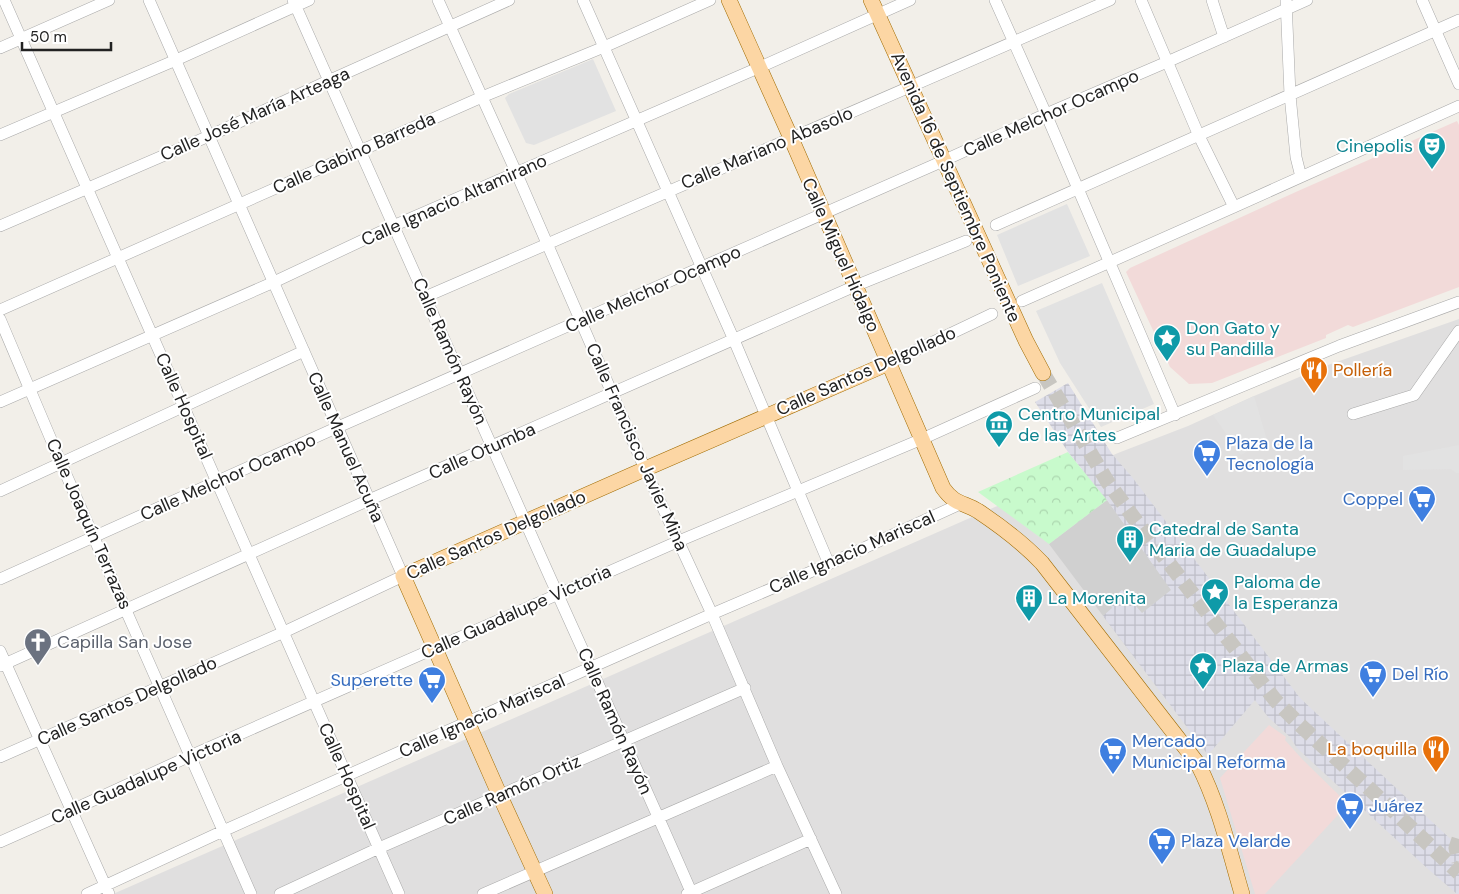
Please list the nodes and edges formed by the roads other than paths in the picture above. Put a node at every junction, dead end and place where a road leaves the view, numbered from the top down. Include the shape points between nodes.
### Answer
1 (4, 0) edge
2 (109, 0) edge
3 (149, 0) edge
4 (309, 0) edge
5 (438, 0) edge
6 (509, 0) edge
7 (583, 0) edge
8 (710, 0) edge
9 (729, 0) edge
10 (871, 0) edge
11 (910, 0) edge
12 (995, 0) edge
13 (1110, 0) edge
14 (1141, 0) edge
15 (1212, 0) edge
16 (1307, 0) edge
17 (1422, 0) edge
18 (294, 3) edge
19 (1286, 5) edge
20 (878, 14) junction
21 (1459, 20) edge
22 (450, 26) junction
23 (1435, 30) junction
24 (1224, 37) junction
25 (21, 39) junction
26 (1014, 42) junction
27 (604, 47) junction
28 (0, 48) edge
29 (176, 60) junction
30 (1167, 62) junction
31 (758, 68) junction
32 (328, 81) junction
33 (1459, 84) edge
34 (911, 86) junction
35 (1290, 95) junction
36 (482, 97) junction
37 (1459, 106) edge
38 (53, 112) junction
39 (1046, 114) junction
40 (637, 121) junction
41 (0, 135) edge
42 (209, 136) junction
43 (1199, 136) junction
44 (791, 138) junction
45 (359, 151) junction
46 (944, 161) junction
47 (516, 172) junction
48 (1301, 177) junction
49 (87, 188) junction
50 (1077, 189) junction
51 (668, 191) junction
52 (239, 204) junction
53 (1234, 207) junction
54 (824, 214) junction
55 (996, 225) dead end
56 (0, 226) edge
57 (393, 226) junction
58 (966, 240) dead end
59 (547, 244) junction
60 (118, 257) junction
61 (1110, 262) junction
62 (702, 268) junction
63 (274, 282) junction
64 (855, 286) junction
65 (425, 297) junction
66 (1022, 301) dead end
67 (1459, 302) edge
68 (0, 310) edge
69 (992, 314) dead end
70 (0, 319) edge
71 (580, 321) junction
72 (1459, 331) edge
73 (153, 336) junction
74 (734, 340) junction
75 (304, 351) junction
76 (889, 363) junction
77 (1043, 373) tunnel mouth
78 (460, 374) junction
79 (30, 388) junction
80 (1035, 388) dead end
81 (612, 394) junction
82 (0, 402) edge
83 (184, 407) junction
84 (1353, 414) dead end
85 (1175, 415) junction
86 (767, 416) junction
87 (338, 427) junction
88 (1117, 438) dead end
89 (922, 439) junction
90 (493, 446) junction
91 (61, 463) junction
92 (645, 469) junction
93 (217, 481) junction
94 (0, 491) edge
95 (798, 491) junction
96 (369, 500) junction
97 (960, 504) junction
98 (526, 522) junction
99 (94, 537) junction
100 (679, 540) junction
101 (250, 554) junction
102 (828, 564) junction
103 (404, 576) junction
104 (0, 579) edge
105 (559, 594) junction
106 (126, 610) junction
107 (712, 614) junction
108 (284, 632) junction
109 (435, 648) junction
110 (0, 652) edge
111 (3, 665) edge
112 (592, 667) junction
113 (160, 686) junction
114 (745, 688) junction
115 (314, 701) junction
116 (467, 722) junction
117 (40, 739) junction
118 (624, 741) junction
119 (190, 756) junction
120 (0, 757) edge
121 (778, 766) junction
122 (347, 776) junction
123 (500, 796) junction
124 (72, 810) junction
125 (658, 818) junction
126 (222, 831) junction
127 (811, 839) junction
128 (0, 842) edge
129 (379, 848) junction
130 (535, 872) junction
131 (107, 890) edge
132 (690, 893) edge
133 (87, 894) edge
134 (251, 894) edge
135 (280, 894) edge
136 (399, 894) edge
137 (483, 894) edge
138 (545, 894) edge
139 (836, 894) edge
140 (1242, 894) edge

1 - 25 street, Calle Hospital
2 - 25 street
3 - 29 street, Calle Manuel Acuña
4 - 18 street
5 - 22 street, Calle Francisco Javier Mina
6 - 22 street, Calle José María Arteaga
7 - 27 street
8 - 27 street, Calle Gabino Barreda
9 - 31 main road, Calle Miguel Hidalgo
10 - 20 main road, Avenida 16 de Septiembre Poniente
11 - 20 street, Calle Ignacio Altamirano
12 - 26 street
13 - 26 street, Calle Mariano Abasolo
14 - 30 street
15 - 24 street
16 - 19 street, Calle Melchor Ocampo
17 - 23 street
18 - 29 street
18 - 32 street, Calle Ramón Rayón
19 - 24 street, Calle Melchor Ocampo
19 - 35 street
20 - 31 street, Calle Ignacio Altamirano
20 - 34 main road, Avenida 16 de Septiembre Poniente
21 - 23 street
22 - 32 street, Calle José María Arteaga
22 - 36 street, Calle Francisco Javier Mina
23 - 33 street
23 - 35 street
24 - 30 street, Calle Melchor Ocampo
25 - 28 street
25 - 38 street, Calle Hospital
26 - 34 street, Calle Mariano Abasolo
26 - 39 street
27 - 36 street, Calle Gabino Barreda
27 - 40 street
29 - 38 street
29 - 42 street, Calle Manuel Acuña
30 - 39 street, Calle Melchor Ocampo
30 - 43 street
31 - 40 street, Calle Ignacio Altamirano
31 - 44 main road, Calle Miguel Hidalgo
32 - 42 street, Calle José María Arteaga
32 - 45 street, Calle Ramón Rayón
34 - 44 street, Calle Mariano Abasolo
34 - 46 main road, Avenida 16 de Septiembre Poniente
35 - 43 street
35 - 48 street
36 - 45 street, Calle Gabino Barreda
36 - 47 street, Calle Francisco Javier Mina
37 - 48 street
38 - 41 street
38 - 49 street, Calle Hospital
39 - 46 street, Calle Melchor Ocampo
39 - 50 street
40 - 47 street, Calle Ignacio Altamirano
40 - 51 street
42 - 49 street, Calle José María Arteaga
42 - 52 street, Calle Manuel Acuña
43 - 50 street
43 - 53 street
44 - 51 street, Calle Mariano Abasolo
44 - 54 main road, Calle Miguel Hidalgo
45 - 52 street, Calle Gabino Barreda
45 - 57 street, Calle Ramón Rayón
46 - 54 street, Calle Melchor Ocampo
46 - 77 main road, Avenida 16 de Septiembre Poniente
47 - 57 street, Calle Ignacio Altamirano
47 - 59 street, Calle Francisco Javier Mina
48 - 53 street
49 - 56 street, Calle José María Arteaga
49 - 60 street, Calle Hospital
50 - 55 street
50 - 61 street
51 - 59 street, Calle Mariano Abasolo
51 - 62 street
52 - 60 street, Calle Gabino Barreda
52 - 63 street, Calle Manuel Acuña
53 - 61 street
54 - 62 street, Calle Melchor Ocampo
54 - 64 main road, Calle Miguel Hidalgo
57 - 63 street, Calle Ignacio Altamirano
57 - 65 street, Calle Ramón Rayón
58 - 64 street, Calle Otumba
59 - 65 street, Calle Mariano Abasolo
59 - 71 street, Calle Francisco Javier Mina
60 - 68 street, Calle Gabino Barreda
60 - 73 street, Calle Hospital
61 - 66 street
61 - 85 street
62 - 71 street, Calle Melchor Ocampo
62 - 74 street
63 - 73 street, Calle Ignacio Altamirano
63 - 75 street, Calle Manuel Acuña
64 - 74 street, Calle Otumba
64 - 76 main road, Calle Miguel Hidalgo
65 - 78 street, Calle Ramón Rayón
67 - 85 street via 1338,346
69 - 76 street, Calle Santos Delgollado
70 - 79 street, Calle Joaquín Terrazas
71 - 78 street, Calle Melchor Ocampo
71 - 81 street, Calle Francisco Javier Mina
72 - 84 street via 1414,394
73 - 79 street, Calle Ignacio Altamirano
73 - 83 street, Calle Hospital
74 - 81 street, Calle Otumba
74 - 86 street
75 - 83 street
75 - 87 street, Calle Manuel Acuña
76 - 86 main road, Calle Santos Delgollado
76 - 89 main road, Calle Miguel Hidalgo
78 - 87 street, Calle Melchor Ocampo
78 - 90 street, Calle Ramón Rayón
79 - 82 street, Calle Ignacio Altamirano
79 - 91 street, Calle Joaquín Terrazas
80 - 89 street, Calle Guadalupe Victoria
81 - 90 street, Calle Otumba
81 - 92 street, Calle Francisco Javier Mina
83 - 91 street
83 - 93 street, Calle Hospital
85 - 88 street
86 - 92 main road, Calle Santos Delgollado
86 - 95 street
87 - 93 street, Calle Melchor Ocampo
87 - 96 street, Calle Manuel Acuña
89 - 95 street, Calle Guadalupe Victoria
89 - 97 main road, Calle Miguel Hidalgo via 943,488
90 - 96 street, Calle Otumba
90 - 98 street, Calle Ramón Rayón
91 - 94 street
91 - 99 street, Calle Joaquín Terrazas
92 - 98 main road, Calle Santos Delgollado
92 - 100 street, Calle Francisco Javier Mina
93 - 99 street, Calle Melchor Ocampo
93 - 101 street, Calle Hospital
95 - 100 street, Calle Guadalupe Victoria
95 - 102 street
96 - 101 street, Calle Otumba
96 - 103 street, Calle Manuel Acuña
97 - 102 street, Calle Ignacio Mariscal
97 - 140 main road, Calle Miguel Hidalgo via 978,511 1038,559 1198,764 1218,811
98 - 103 main road, Calle Santos Delgollado
98 - 105 street, Calle Ramón Rayón
99 - 104 street, Calle Melchor Ocampo
99 - 106 street, Calle Joaquín Terrazas
100 - 105 street, Calle Guadalupe Victoria
100 - 107 street, Calle Francisco Javier Mina
101 - 106 street, Calle Otumba
101 - 108 street, Calle Hospital
102 - 107 street, Calle Ignacio Mariscal
103 - 108 street, Calle Santos Delgollado
103 - 109 main road, Calle Manuel Acuña
105 - 109 street, Calle Guadalupe Victoria
105 - 112 street, Calle Ramón Rayón
106 - 111 street, Calle Otumba
106 - 113 street, Calle Joaquín Terrazas
107 - 112 street, Calle Ignacio Mariscal
107 - 114 street, Calle Francisco Javier Mina
108 - 113 street, Calle Santos Delgollado
108 - 115 street, Calle Hospital
109 - 115 street, Calle Guadalupe Victoria
109 - 116 main road, Calle Manuel Acuña
110 - 111 street
111 - 117 street
112 - 116 street, Calle Ignacio Mariscal
112 - 118 street, Calle Ramón Rayón
113 - 117 street, Calle Santos Delgollado
113 - 119 street, Calle Joaquín Terrazas
114 - 118 street, Calle Ramón Ortiz
114 - 121 street, Calle Francisco Javier Mina
115 - 119 street, Calle Guadalupe Victoria
115 - 122 street, Calle Hospital
116 - 122 street, Calle Ignacio Mariscal
116 - 123 main road, Calle Manuel Acuña
117 - 120 street, Calle Santos Delgollado
117 - 124 street
118 - 123 street, Calle Ramón Ortiz
118 - 125 street, Calle Ramón Rayón
119 - 124 street, Calle Guadalupe Victoria
119 - 126 street, Calle Joaquín Terrazas
121 - 125 street
121 - 127 street, Calle Francisco Javier Mina
122 - 126 street, Calle Ignacio Mariscal
122 - 129 street, Calle Hospital
123 - 129 street, Calle Ramón Ortiz
123 - 130 main road, Calle Manuel Acuña
124 - 128 street, Calle Guadalupe Victoria
124 - 131 street
125 - 130 street
125 - 132 street, Calle Ramón Rayón
126 - 131 street, Calle Ignacio Mariscal
126 - 134 street, Calle Joaquín Terrazas
127 - 132 street
127 - 139 street, Calle Francisco Javier Mina
129 - 135 street, Calle Ramón Ortiz
129 - 136 street, Calle Hospital
130 - 137 street
130 - 138 main road, Calle Manuel Acuña
131 - 133 street, Calle Ignacio Mariscal

